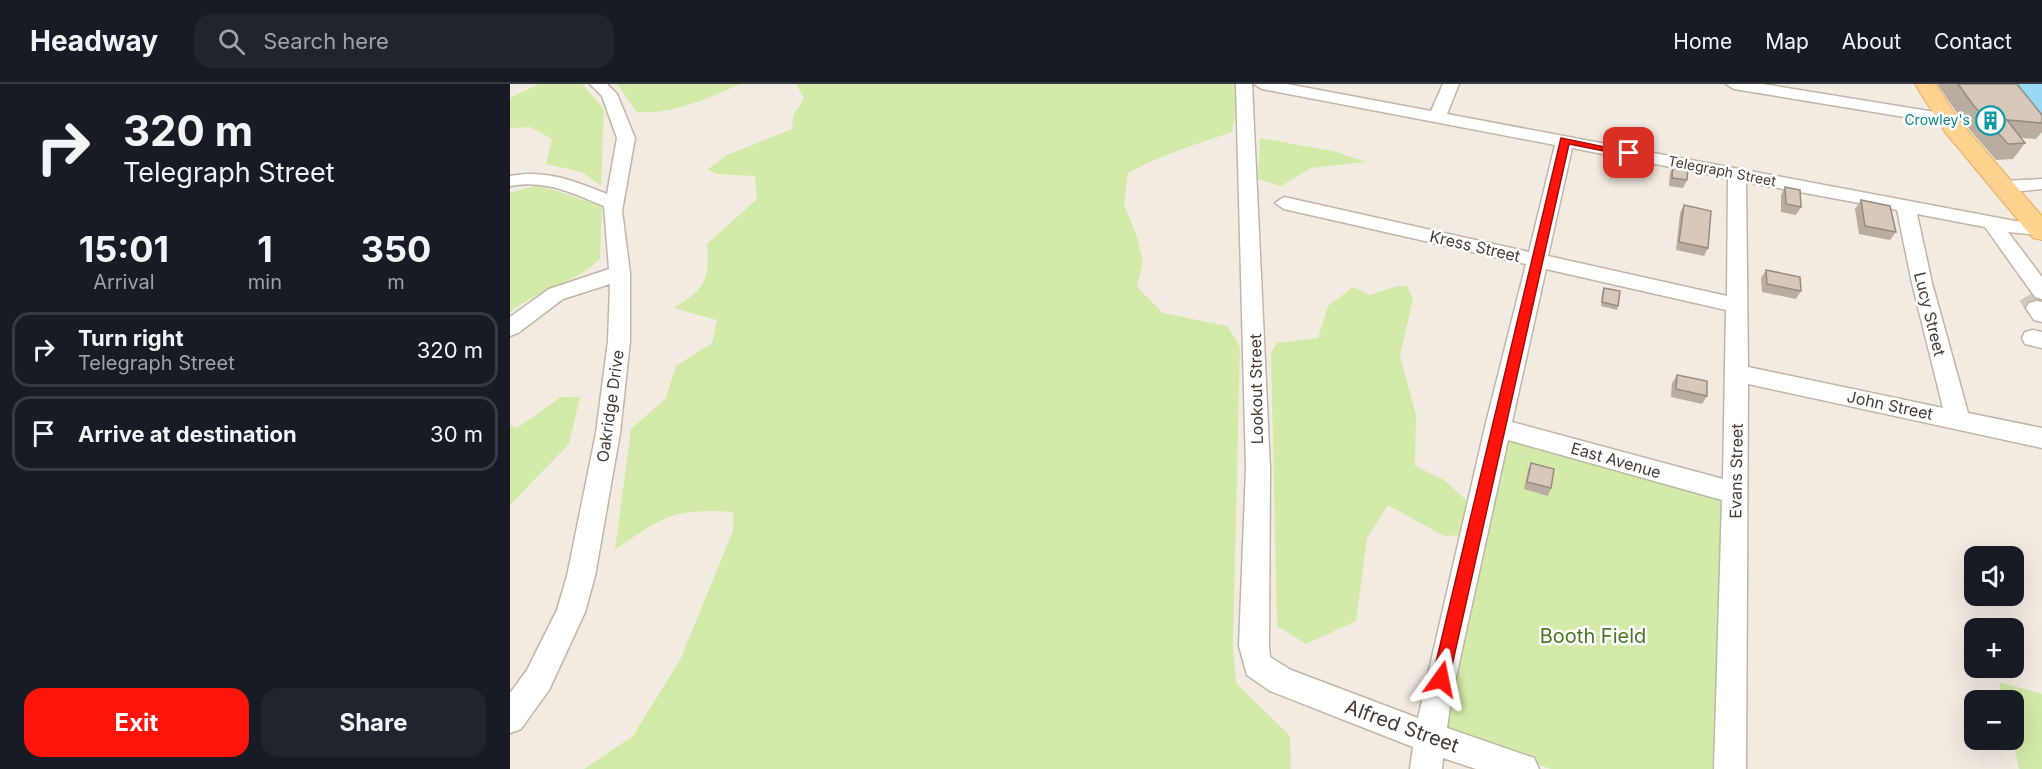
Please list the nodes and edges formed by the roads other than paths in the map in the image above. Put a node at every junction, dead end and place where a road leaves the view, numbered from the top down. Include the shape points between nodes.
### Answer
1 (598, 84) edge
2 (1244, 84) edge
3 (1262, 84) edge
4 (1451, 84) edge
5 (1734, 84) edge
6 (1925, 84) edge
7 (1437, 117) junction
8 (1947, 119) junction
9 (1565, 141) junction
10 (1737, 174) junction
11 (510, 181) edge
12 (2042, 184) edge
13 (2004, 187) junction
14 (1284, 203) dead end
15 (615, 204) junction
16 (1906, 207) junction
17 (1992, 223) junction
18 (2041, 231) edge
19 (1536, 260) junction
20 (620, 273) junction
21 (2037, 289) tunnel mouth
22 (1736, 305) junction
23 (510, 328) edge
24 (1737, 373) junction
25 (1959, 420) junction
26 (1497, 427) junction
27 (2042, 438) edge
28 (1736, 493) junction
29 (1281, 681) joint
30 (510, 718) edge
31 (1430, 738) junction
32 (1426, 769) edge
33 (1523, 769) edge
34 (1730, 769) edge

1 - 15 street, Oakridge Drive via 609,94 626,138
2 - 29 street, Lookout Street via 1258,468 1254,646 1257,665
3 - 7 street, Telegraph Street
4 - 7 street
5 - 8 street
6 - 8 main road
7 - 9 street, Telegraph Street
8 - 13 main road
9 - 10 street, Telegraph Street
9 - 19 street
10 - 16 street, Telegraph Street
10 - 22 street, Evans Street
11 - 15 street via 550,179
12 - 13 street
13 - 18 main road
14 - 19 street, Kress Street
15 - 20 street, Oakridge Drive
16 - 17 street, Telegraph Street
16 - 25 street, Lucy Street via 1922,284
17 - 18 street, Telegraph Street
17 - 21 street
19 - 22 street, Kress Street
19 - 26 street
20 - 23 street via 556,294
20 - 30 street, Oakridge Drive via 619,341 608,433 581,576 571,612 538,680
22 - 24 street, Evans Street
24 - 25 street, John Street
24 - 28 street, Evans Street
25 - 27 street, John Street
26 - 28 street, East Avenue
26 - 31 street
28 - 34 street, Evans Street
29 - 31 street, Alfred Street
31 - 32 street
31 - 33 street, Alfred Street

